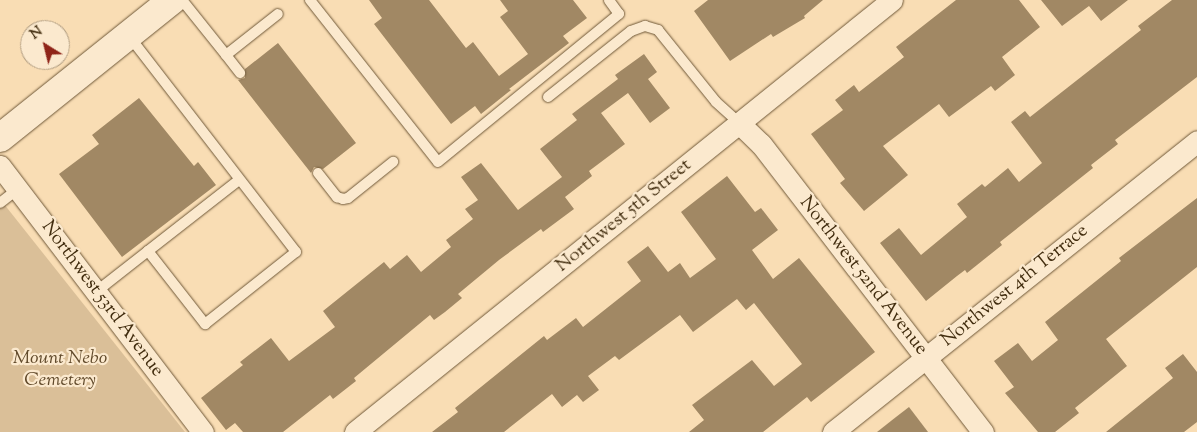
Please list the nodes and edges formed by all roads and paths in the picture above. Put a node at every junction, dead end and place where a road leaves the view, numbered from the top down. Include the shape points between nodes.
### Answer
1 (172, 0) edge
2 (182, 0) edge
3 (310, 0) edge
4 (609, 0) edge
5 (892, 0) edge
6 (278, 14) dead end
7 (128, 35) junction
8 (226, 56) junction
9 (240, 73) dead end
10 (548, 97) dead end
11 (739, 123) junction
12 (0, 138) edge
13 (1197, 141) edge
14 (393, 162) dead end
15 (0, 166) edge
16 (318, 173) dead end
17 (239, 180) junction
18 (19, 188) junction
19 (0, 203) edge
20 (148, 251) junction
21 (97, 291) junction
22 (926, 358) junction
23 (202, 432) edge
24 (355, 432) edge
25 (834, 432) edge
26 (983, 432) edge

1 - 7 main road
2 - 8 lane
3 - 4 lane via 438,162 619,14
5 - 11 street, Northwest 5th Street
6 - 8 lane
7 - 12 main road
7 - 17 lane
8 - 9 lane
10 - 11 lane via 631,31 645,26 658,30 720,106
11 - 22 street, Northwest 52nd Avenue via 761,144
11 - 24 street, Northwest 5th Street
13 - 22 street, Northwest 4th Terrace
14 - 16 lane via 348,198 337,197
15 - 18 street, Northwest 53rd Avenue
17 - 20 lane
17 - 20 lane via 296,252 205,324
18 - 19 lane
18 - 21 street, Northwest 53rd Avenue
20 - 21 lane
21 - 23 street, Northwest 53rd Avenue
22 - 25 street, Northwest 4th Terrace
22 - 26 street, Northwest 52nd Avenue

